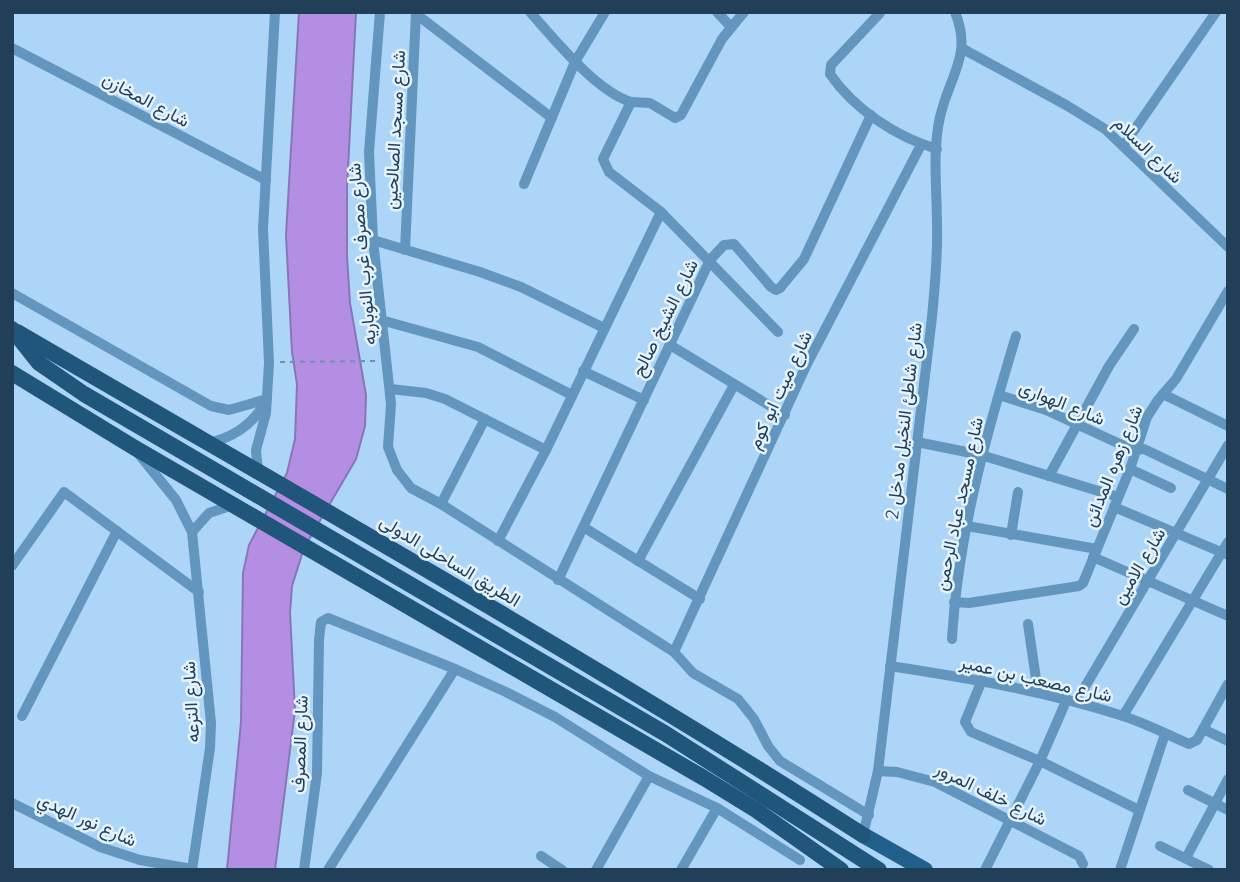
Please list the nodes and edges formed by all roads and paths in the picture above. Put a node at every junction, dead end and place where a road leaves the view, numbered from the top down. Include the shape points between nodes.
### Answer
1 (275, 12) edge
2 (380, 12) edge
3 (530, 12) edge
4 (605, 12) edge
5 (718, 12) edge
6 (744, 12) edge
7 (956, 12) edge
8 (1216, 12) edge
9 (416, 13) edge
10 (880, 13) edge
11 (731, 27) junction
12 (12, 48) edge
13 (962, 49) junction
14 (575, 62) junction
15 (631, 102) junction
16 (870, 115) junction
17 (552, 118) junction
18 (921, 145) junction
19 (1124, 145) junction
20 (937, 149) junction
21 (265, 180) junction
22 (524, 184) dead end
23 (661, 212) junction
24 (373, 240) junction
25 (1228, 247) edge
26 (405, 250) junction
27 (710, 260) junction
28 (1228, 291) edge
29 (12, 293) edge
30 (381, 320) junction
31 (604, 328) junction
32 (12, 329) edge
33 (1134, 329) dead end
34 (778, 332) dead end
35 (1016, 336) dead end
36 (670, 345) junction
37 (280, 362) dead end
38 (366, 362) dead end
39 (583, 372) junction
40 (12, 373) edge
41 (734, 385) junction
42 (390, 389) junction
43 (999, 394) junction
44 (1163, 394) junction
45 (572, 395) junction
46 (267, 399) junction
47 (644, 400) junction
48 (785, 415) junction
49 (485, 419) junction
50 (1077, 424) junction
51 (1228, 426) edge
52 (917, 442) junction
53 (208, 443) junction
54 (1228, 445) edge
55 (135, 448) junction
56 (546, 450) junction
57 (1137, 450) junction
58 (981, 455) junction
59 (1129, 468) junction
60 (258, 472) junction
61 (1049, 477) junction
62 (1207, 478) junction
63 (1171, 488) dead end
64 (1228, 489) edge
65 (1018, 492) dead end
66 (1116, 502) junction
67 (441, 504) junction
68 (233, 505) junction
69 (967, 526) junction
70 (585, 528) junction
71 (117, 531) junction
72 (192, 532) junction
73 (1177, 532) junction
74 (1011, 535) junction
75 (498, 541) junction
76 (1228, 542) edge
77 (1095, 553) junction
78 (1225, 554) edge
79 (638, 561) junction
80 (12, 566) edge
81 (558, 580) junction
82 (1148, 580) junction
83 (199, 592) junction
84 (700, 599) junction
85 (1194, 600) junction
86 (954, 602) junction
87 (1228, 616) edge
88 (1028, 624) dead end
89 (952, 639) dead end
90 (674, 652) junction
91 (890, 666) junction
92 (455, 668) junction
93 (982, 680) junction
94 (1228, 684) edge
95 (1038, 693) junction
96 (1072, 701) junction
97 (22, 716) dead end
98 (1123, 716) junction
99 (1203, 729) junction
100 (1165, 734) junction
101 (1228, 741) edge
102 (1040, 761) junction
103 (877, 771) junction
104 (649, 776) junction
105 (1228, 779) edge
106 (1188, 790) dead end
107 (12, 803) edge
108 (1215, 803) junction
109 (717, 807) junction
110 (1139, 810) junction
111 (1228, 810) edge
112 (869, 815) junction
113 (1011, 821) junction
114 (863, 835) junction
115 (1160, 846) dead end
116 (803, 853) junction
117 (541, 856) dead end
118 (1186, 858) junction
119 (1083, 864) dead end
120 (683, 866) edge
121 (875, 868) edge
122 (305, 869) edge
123 (192, 870) edge
124 (328, 870) edge
125 (562, 870) edge
126 (596, 870) edge
127 (696, 870) edge
128 (794, 870) edge
129 (841, 870) edge
130 (925, 870) edge
131 (985, 870) edge
132 (1120, 870) edge
133 (1209, 870) edge

1 - 21 street
2 - 24 street, شارع مصرف غرب النوباريه via 370,141
3 - 14 street
4 - 14 street
5 - 11 street
6 - 11 street
7 - 13 street, شارع شاطئ النخيل مدخل 2
8 - 19 street
9 - 17 street
9 - 26 street, شارع مسجد الصالحين
10 - 16 street via 829,71
11 - 15 street via 681,116 675,118 650,103
12 - 21 street, شارع المخازن
13 - 19 street, شارع السلام via 1090,118
13 - 20 street, شارع شاطئ النخيل مدخل 2 via 938,125
14 - 15 street
14 - 17 street
15 - 23 street via 604,164
16 - 18 street
16 - 27 street, شارع الشيخ صالح via 804,259 780,288 771,287 731,243
17 - 22 street
18 - 20 street
18 - 48 street, شارع ميت ابو كوم
19 - 25 street, شارع السلام
20 - 52 street, شارع شاطئ النخيل مدخل 2 via 936,266
21 - 46 street
23 - 27 street
23 - 31 street
24 - 26 street
24 - 30 street, شارع مصرف غرب النوباريه
26 - 31 street via 521,287
27 - 34 street
27 - 36 street, شارع الشيخ صالح
28 - 44 street, شارع زهره المدائن
29 - 46 street via 211,406 229,410
30 - 42 street, شارع مصرف غرب النوباريه
30 - 45 street via 478,347
31 - 39 street
32 - 53 highway, الطريق الساحلى الدولى
32 - 121 highway via 51,372 728,772
33 - 50 street
35 - 43 street, شارع مسجد عباد الرحمن
36 - 41 street
36 - 47 street, شارع الشيخ صالح
37 - 38 path
39 - 45 street
39 - 47 street
40 - 55 highway
41 - 48 street
41 - 79 street
42 - 49 street via 426,393
42 - 67 street, شارع مصرف غرب النوباريه via 388,447 397,470 411,488
43 - 50 street, شارع الهوارى
43 - 58 street, شارع مسجد عباد الرحمن
44 - 51 street
44 - 57 street, شارع زهره المدائن via 1147,417
45 - 56 street
46 - 53 street via 248,425
46 - 60 street via 256,450
47 - 70 street, شارع الشيخ صالح
48 - 84 street, شارع ميت ابو كوم
49 - 56 street
49 - 67 street
50 - 57 street, شارع الهوارى
50 - 61 street
52 - 58 street
52 - 91 street, شارع شاطئ النخيل مدخل 2
53 - 60 highway, الطريق الساحلى الدولى
54 - 62 street, شارع الامين
55 - 68 highway
55 - 72 street, شارع الترعه via 176,500
56 - 75 street
57 - 59 street, شارع زهره المدائن
57 - 62 street, شارع الهوارى via 1144,449
58 - 61 street
58 - 69 street, شارع مسجد عباد الرحمن
59 - 63 street
59 - 66 street, شارع زهره المدائن
60 - 114 highway, الطريق الساحلى الدولى via 719,743
61 - 66 street
62 - 64 street, شارع الهوارى
62 - 73 street, شارع الامين
65 - 74 street
66 - 73 street
66 - 77 street, شارع زهره المدائن
67 - 75 street
68 - 72 street via 209,513
68 - 116 highway via 704,778 756,810
69 - 74 street
69 - 86 street, شارع مسجد عباد الرحمن
70 - 79 street
70 - 81 street, شارع الشيخ صالح
71 - 80 street via 64,492
71 - 83 street
71 - 97 street
72 - 83 street, شارع الترعه
73 - 78 street
73 - 82 street, شارع الامين
74 - 77 street
75 - 81 street
76 - 78 street
77 - 82 street
77 - 86 street, شارع زهره المدائن via 1079,586
78 - 85 street
79 - 84 street
81 - 90 street
82 - 85 street
82 - 96 street, شارع الامين
83 - 123 street, شارع الترعه via 211,723
84 - 90 street, شارع ميت ابو كوم
85 - 87 street
85 - 98 street
86 - 89 street, شارع مسجد عباد الرحمن
88 - 95 street
90 - 112 street via 693,673 738,699 780,761
91 - 93 street, شارع مصعب بن عمير
91 - 103 street, شارع شاطئ النخيل مدخل 2
92 - 104 street via 555,717
92 - 122 street, شارع المصرف via 334,618 324,619 318,640 317,773
92 - 124 street
93 - 95 street, شارع مصعب بن عمير
93 - 102 street via 967,727
94 - 99 street
95 - 96 street, شارع مصعب بن عمير
96 - 98 street, شارع مصعب بن عمير
96 - 102 street, شارع الامين
98 - 100 street, شارع مصعب بن عمير
99 - 100 street, شارع مصعب بن عمير via 1189,744
99 - 101 street
100 - 110 street
102 - 110 street
102 - 113 street, شارع الامين
103 - 112 street, شارع شاطئ النخيل مدخل 2
103 - 113 street, شارع خلف المرور via 935,782
104 - 109 street
104 - 126 street
105 - 108 street
106 - 108 street
107 - 123 street, شارع نور الهدي via 100,847
108 - 111 street
108 - 118 street
109 - 116 street
109 - 120 street
110 - 132 street
112 - 114 street, شارع شاطئ النخيل مدخل 2
113 - 119 street, شارع خلف المرور via 1079,856
113 - 131 street, شارع الامين
114 - 130 main road
115 - 118 street
116 - 128 street
116 - 129 highway
117 - 125 street
118 - 133 street
120 - 127 street

